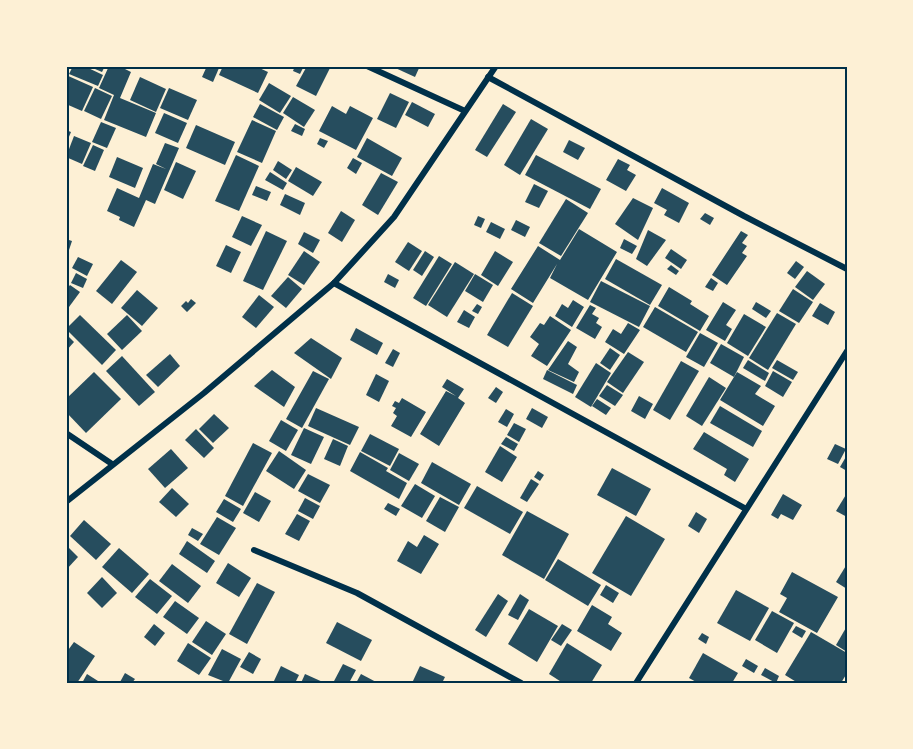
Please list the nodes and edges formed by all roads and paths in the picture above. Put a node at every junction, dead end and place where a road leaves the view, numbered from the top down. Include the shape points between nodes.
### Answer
1 (367, 66) edge
2 (496, 66) edge
3 (488, 77) junction
4 (465, 111) junction
5 (847, 269) edge
6 (334, 283) junction
7 (847, 351) edge
8 (66, 433) edge
9 (112, 464) junction
10 (66, 501) edge
11 (746, 509) junction
12 (254, 550) dead end
13 (521, 683) edge
14 (636, 683) edge

1 - 4 street
2 - 3 street
3 - 4 street
3 - 5 street
4 - 6 street via 394,217
6 - 9 street via 204,393
6 - 11 street
7 - 11 street
8 - 9 street
9 - 10 street
11 - 14 street
12 - 13 street via 357,593

